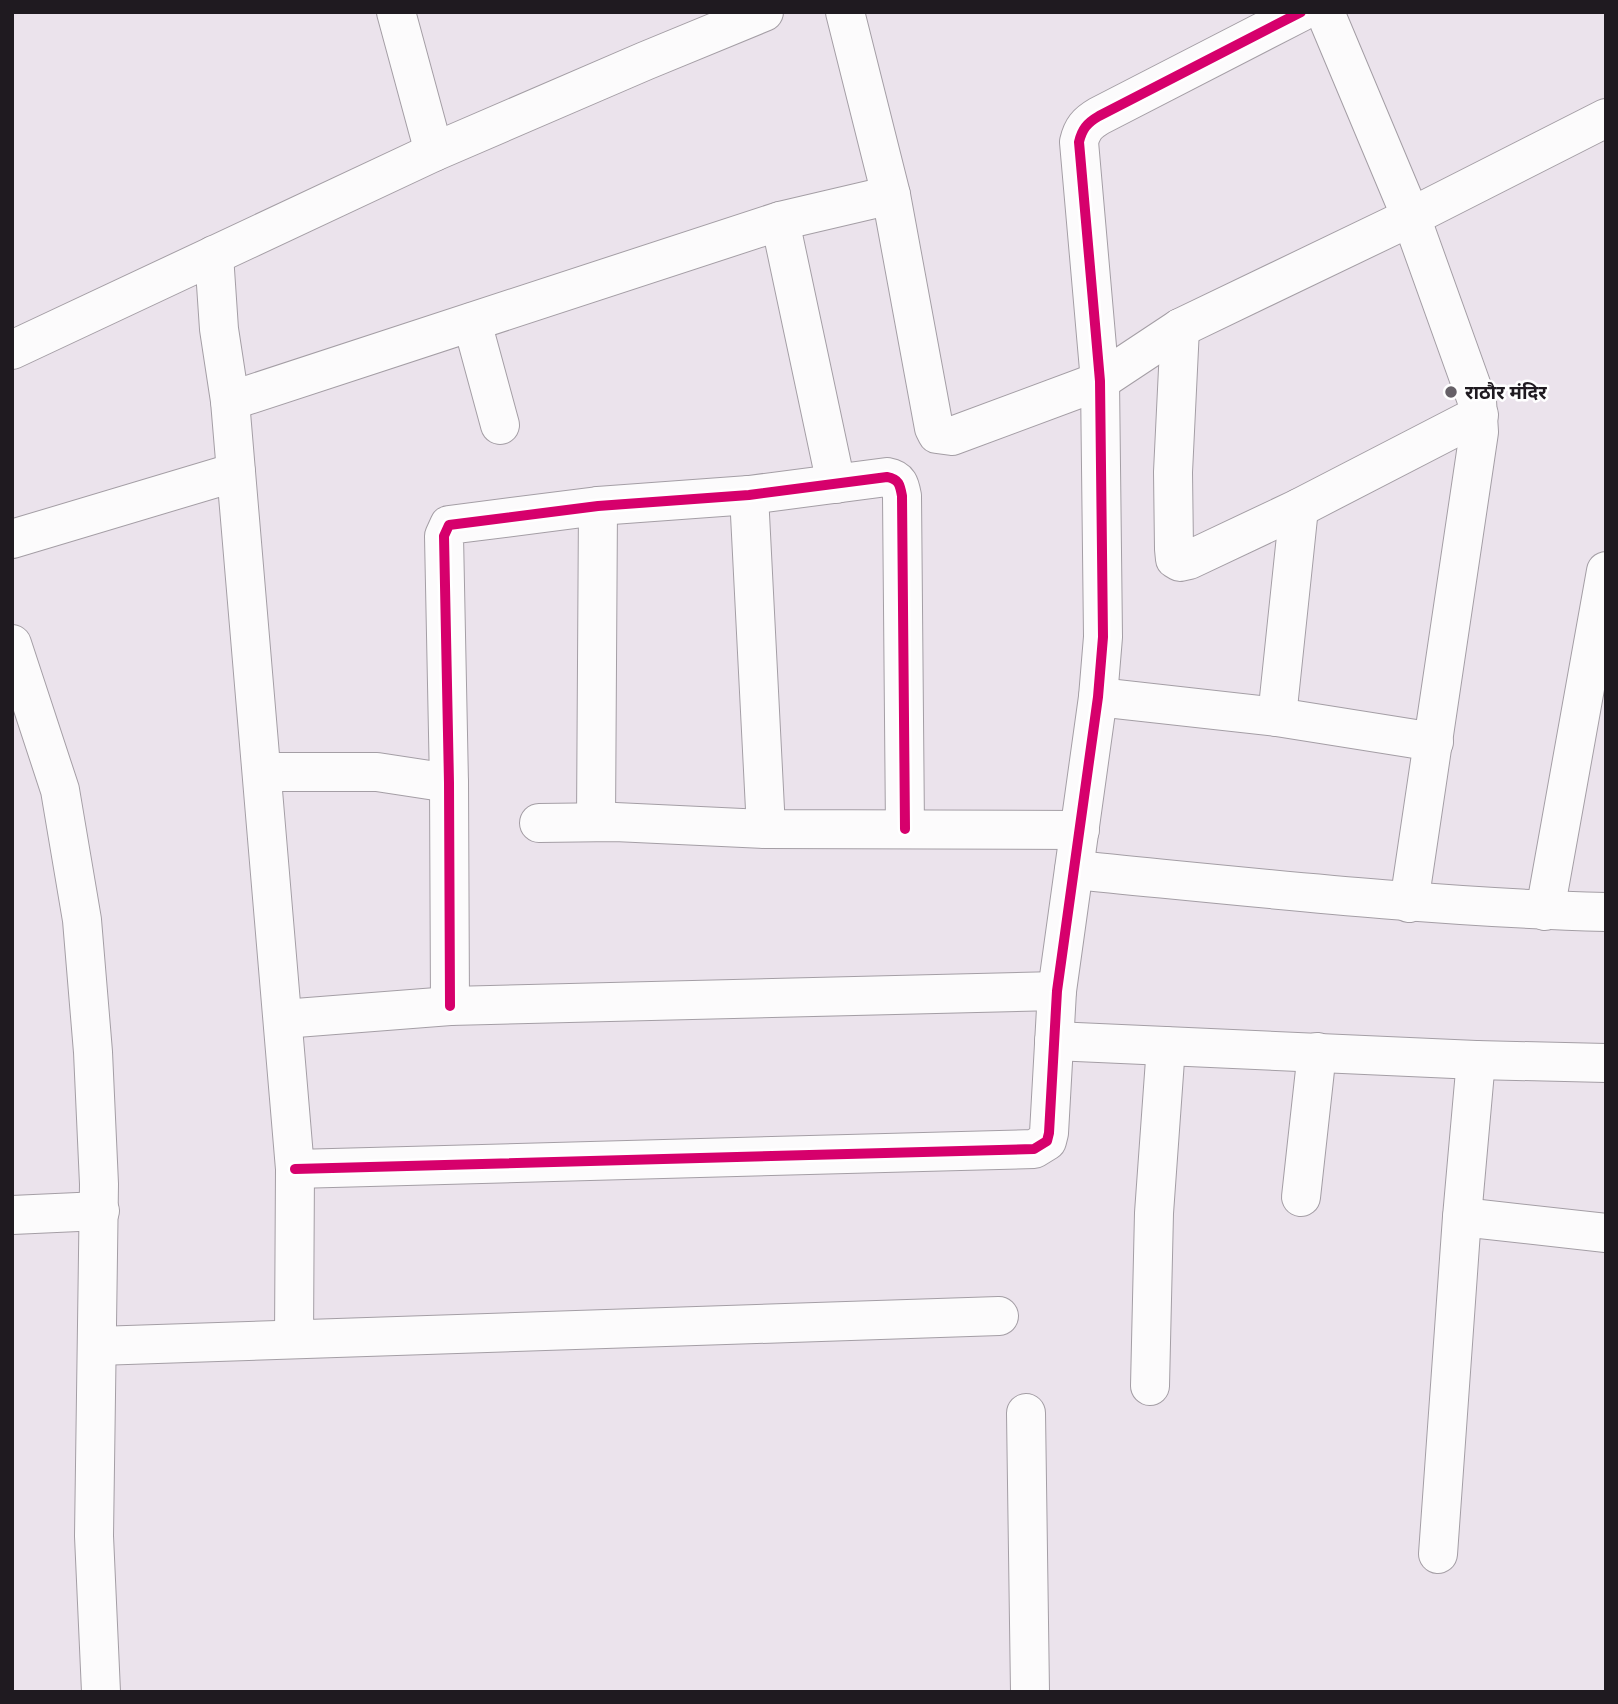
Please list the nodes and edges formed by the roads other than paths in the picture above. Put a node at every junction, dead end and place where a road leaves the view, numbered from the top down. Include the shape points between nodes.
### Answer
1 (396, 12) edge
2 (764, 12) edge
3 (845, 12) edge
4 (1301, 12) edge
5 (1325, 12) edge
6 (1606, 118) edge
7 (434, 152) junction
8 (891, 195) junction
9 (1411, 217) junction
10 (780, 221) junction
11 (214, 255) junction
12 (472, 322) junction
13 (1180, 328) junction
14 (12, 350) edge
15 (1100, 381) junction
16 (230, 401) junction
17 (1479, 415) junction
18 (500, 425) dead end
19 (236, 472) junction
20 (836, 484) junction
21 (749, 495) junction
22 (597, 506) junction
23 (1299, 509) junction
24 (12, 539) edge
25 (1606, 571) edge
26 (12, 644) edge
27 (1098, 697) junction
28 (1277, 717) junction
29 (1434, 742) junction
30 (261, 772) junction
31 (449, 783) junction
32 (596, 822) junction
33 (539, 823) dead end
34 (765, 829) junction
35 (905, 829) junction
36 (1080, 830) junction
37 (1074, 870) junction
38 (1409, 903) junction
39 (1545, 911) junction
40 (1606, 912) edge
41 (1057, 990) junction
42 (450, 1006) junction
43 (283, 1019) junction
44 (1054, 1041) junction
45 (1166, 1046) junction
46 (1317, 1052) junction
47 (1476, 1059) junction
48 (1606, 1063) edge
49 (295, 1169) junction
50 (1301, 1197) dead end
51 (100, 1211) junction
52 (12, 1215) edge
53 (1462, 1217) junction
54 (1606, 1233) edge
55 (999, 1316) dead end
56 (294, 1339) junction
57 (97, 1346) junction
58 (1150, 1386) dead end
59 (1026, 1413) dead end
60 (1438, 1554) dead end
61 (101, 1692) edge
62 (1030, 1692) edge

1 - 7 street
2 - 7 street
3 - 8 street
4 - 15 street via 1099,116 1082,130 1079,142
5 - 9 street
6 - 9 street
7 - 11 street
8 - 10 street
8 - 15 street via 937,434 952,436
9 - 13 street
9 - 17 street
10 - 12 street
10 - 20 street
11 - 14 street
11 - 16 street
12 - 16 street
12 - 18 street
13 - 15 street
13 - 23 street via 1173,472 1175,559 1189,560
15 - 27 street via 1103,638
16 - 19 street
17 - 23 street
17 - 29 street
19 - 24 street
19 - 30 street
20 - 21 street
20 - 35 street via 887,477 900,484
21 - 22 street
21 - 34 street
22 - 31 street via 456,523 446,529
22 - 32 street
23 - 28 street
25 - 39 street
26 - 51 street via 60,790 82,920
27 - 28 street
27 - 36 street
28 - 29 street
29 - 38 street
30 - 31 street via 377,772
30 - 43 street
31 - 42 street
32 - 33 street
32 - 34 street
34 - 35 street
35 - 36 street
36 - 37 street
37 - 38 street
37 - 41 street
38 - 39 street
39 - 40 street
41 - 42 street
41 - 44 street
42 - 43 street
43 - 49 street
44 - 45 street
44 - 49 street via 1049,1133 1047,1141 1034,1149
45 - 46 street
45 - 58 street via 1154,1213
46 - 47 street
46 - 50 street
47 - 48 street
47 - 53 street
49 - 56 street
51 - 52 street
51 - 57 street
53 - 54 street
53 - 60 street
55 - 56 street
56 - 57 street
57 - 61 street via 93,1536
59 - 62 street

